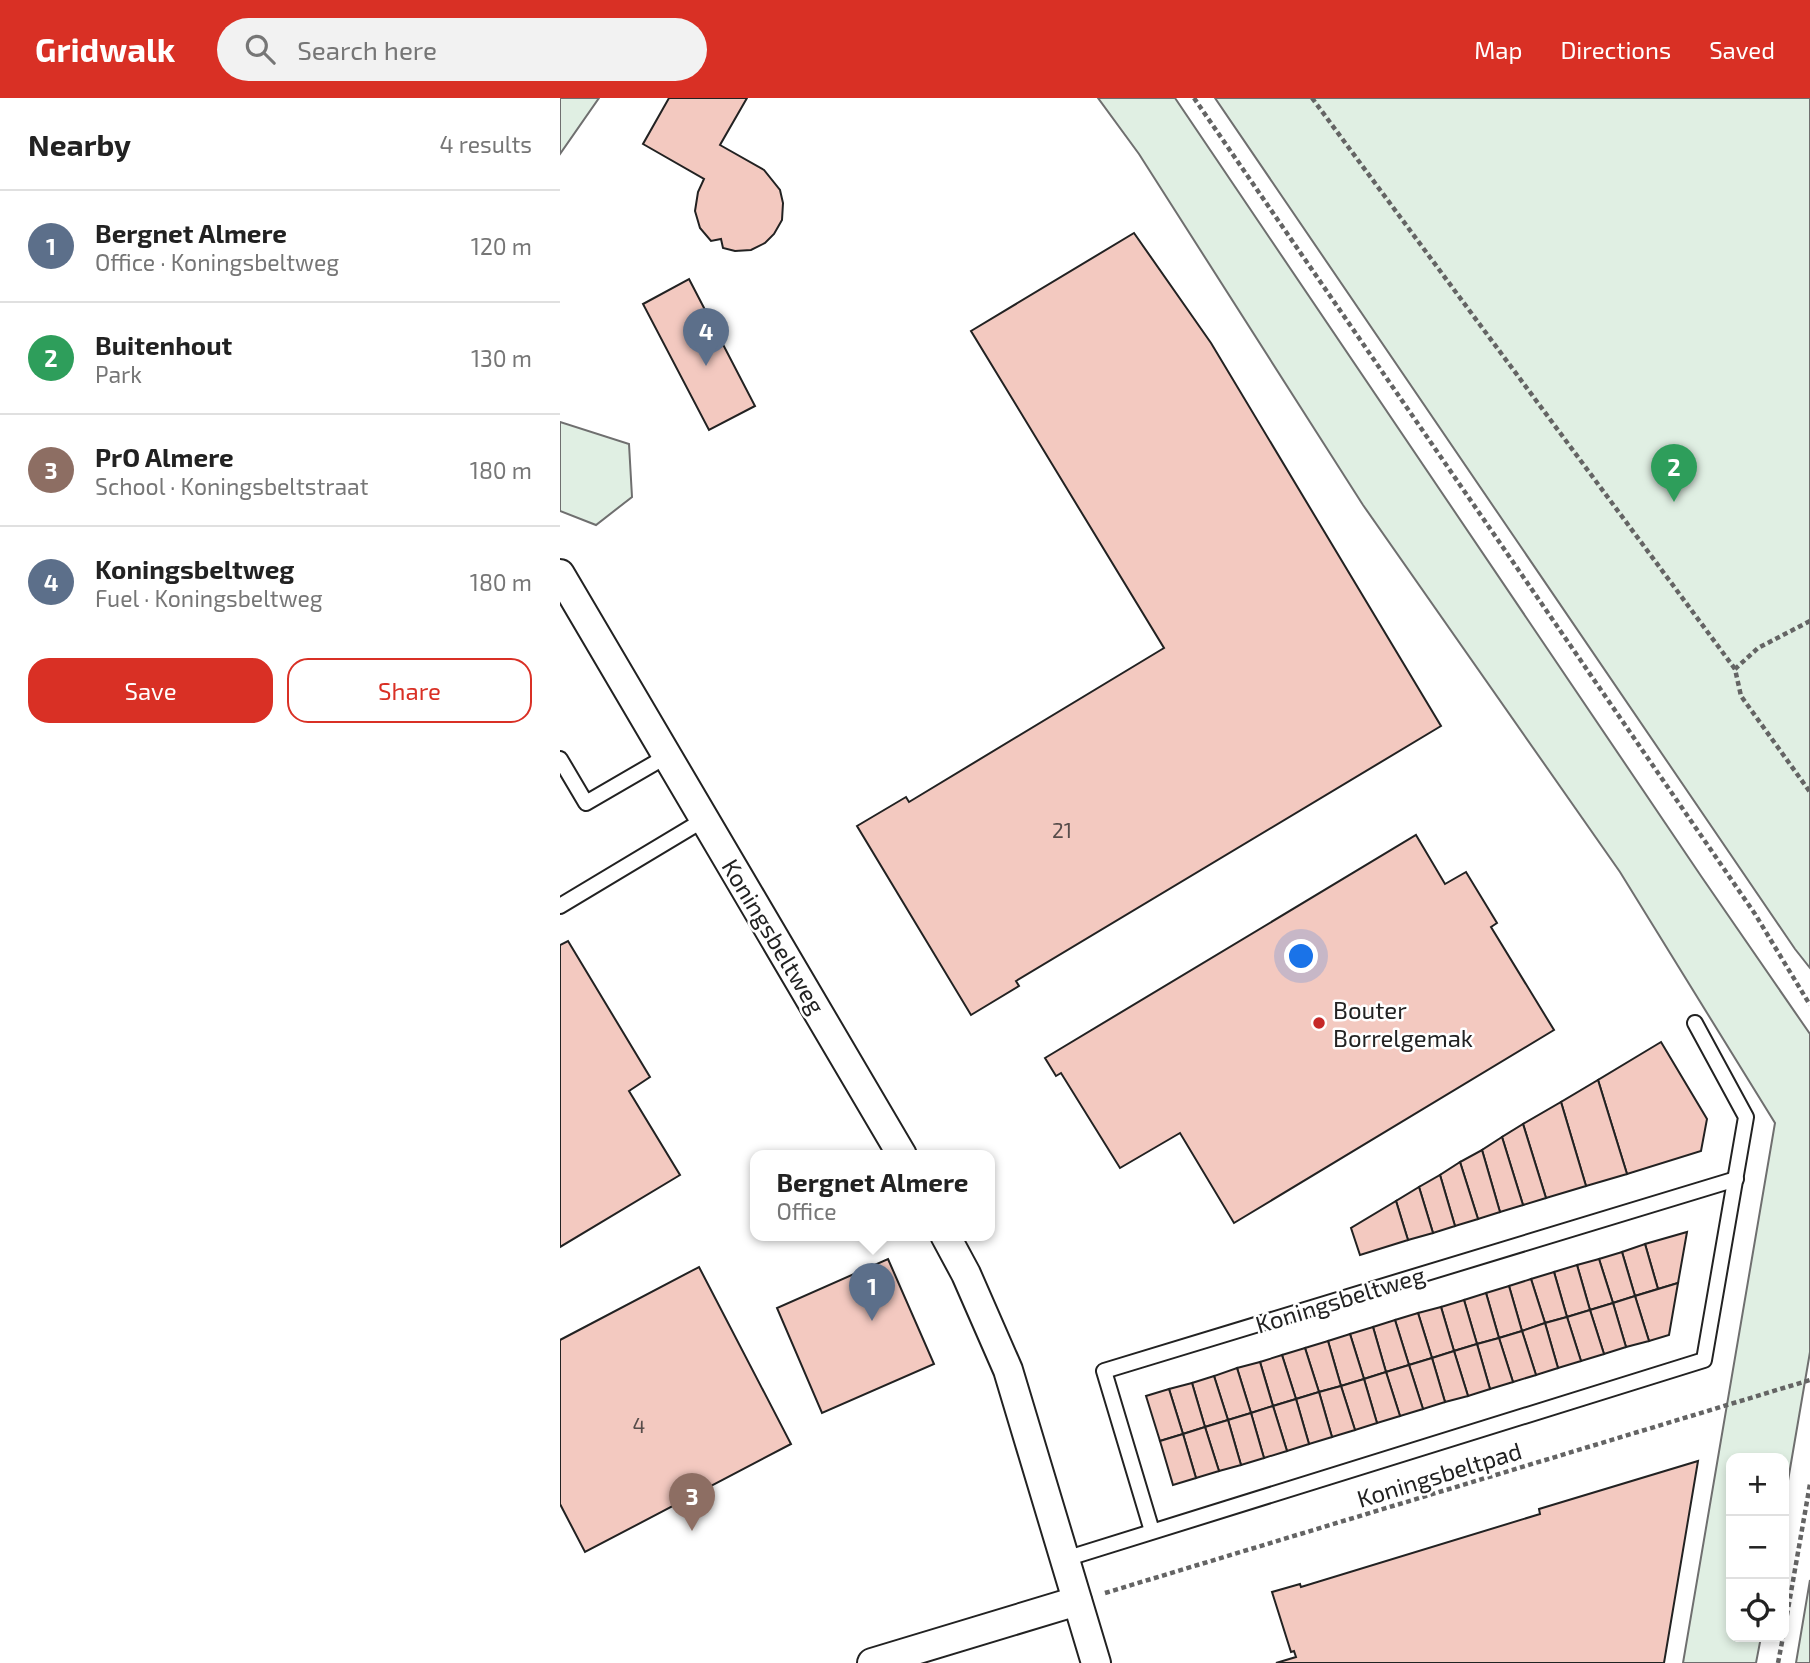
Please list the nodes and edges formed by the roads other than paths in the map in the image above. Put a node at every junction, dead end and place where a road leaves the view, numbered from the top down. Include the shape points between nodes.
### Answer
1 (560, 574) edge
2 (667, 756) junction
3 (560, 759) edge
4 (705, 819) junction
5 (560, 906) edge
6 (1695, 1023) dead end
7 (899, 1150) edge
8 (1736, 1179) junction
9 (948, 1241) edge
10 (1152, 1531) junction
11 (1065, 1559) junction
12 (1077, 1601) junction
13 (872, 1663) edge
14 (1096, 1663) edge

1 - 2 street, Koningsbeltweg
2 - 3 lane via 586,803
2 - 4 street, Koningsbeltweg
4 - 5 lane
4 - 7 street, Koningsbeltweg
6 - 8 lane via 1746,1117
8 - 10 lane via 1704,1360
8 - 10 lane, Koningsbeltweg via 1104,1370
9 - 11 street via 1008,1370
10 - 11 lane
11 - 12 street
12 - 13 street
12 - 14 street

